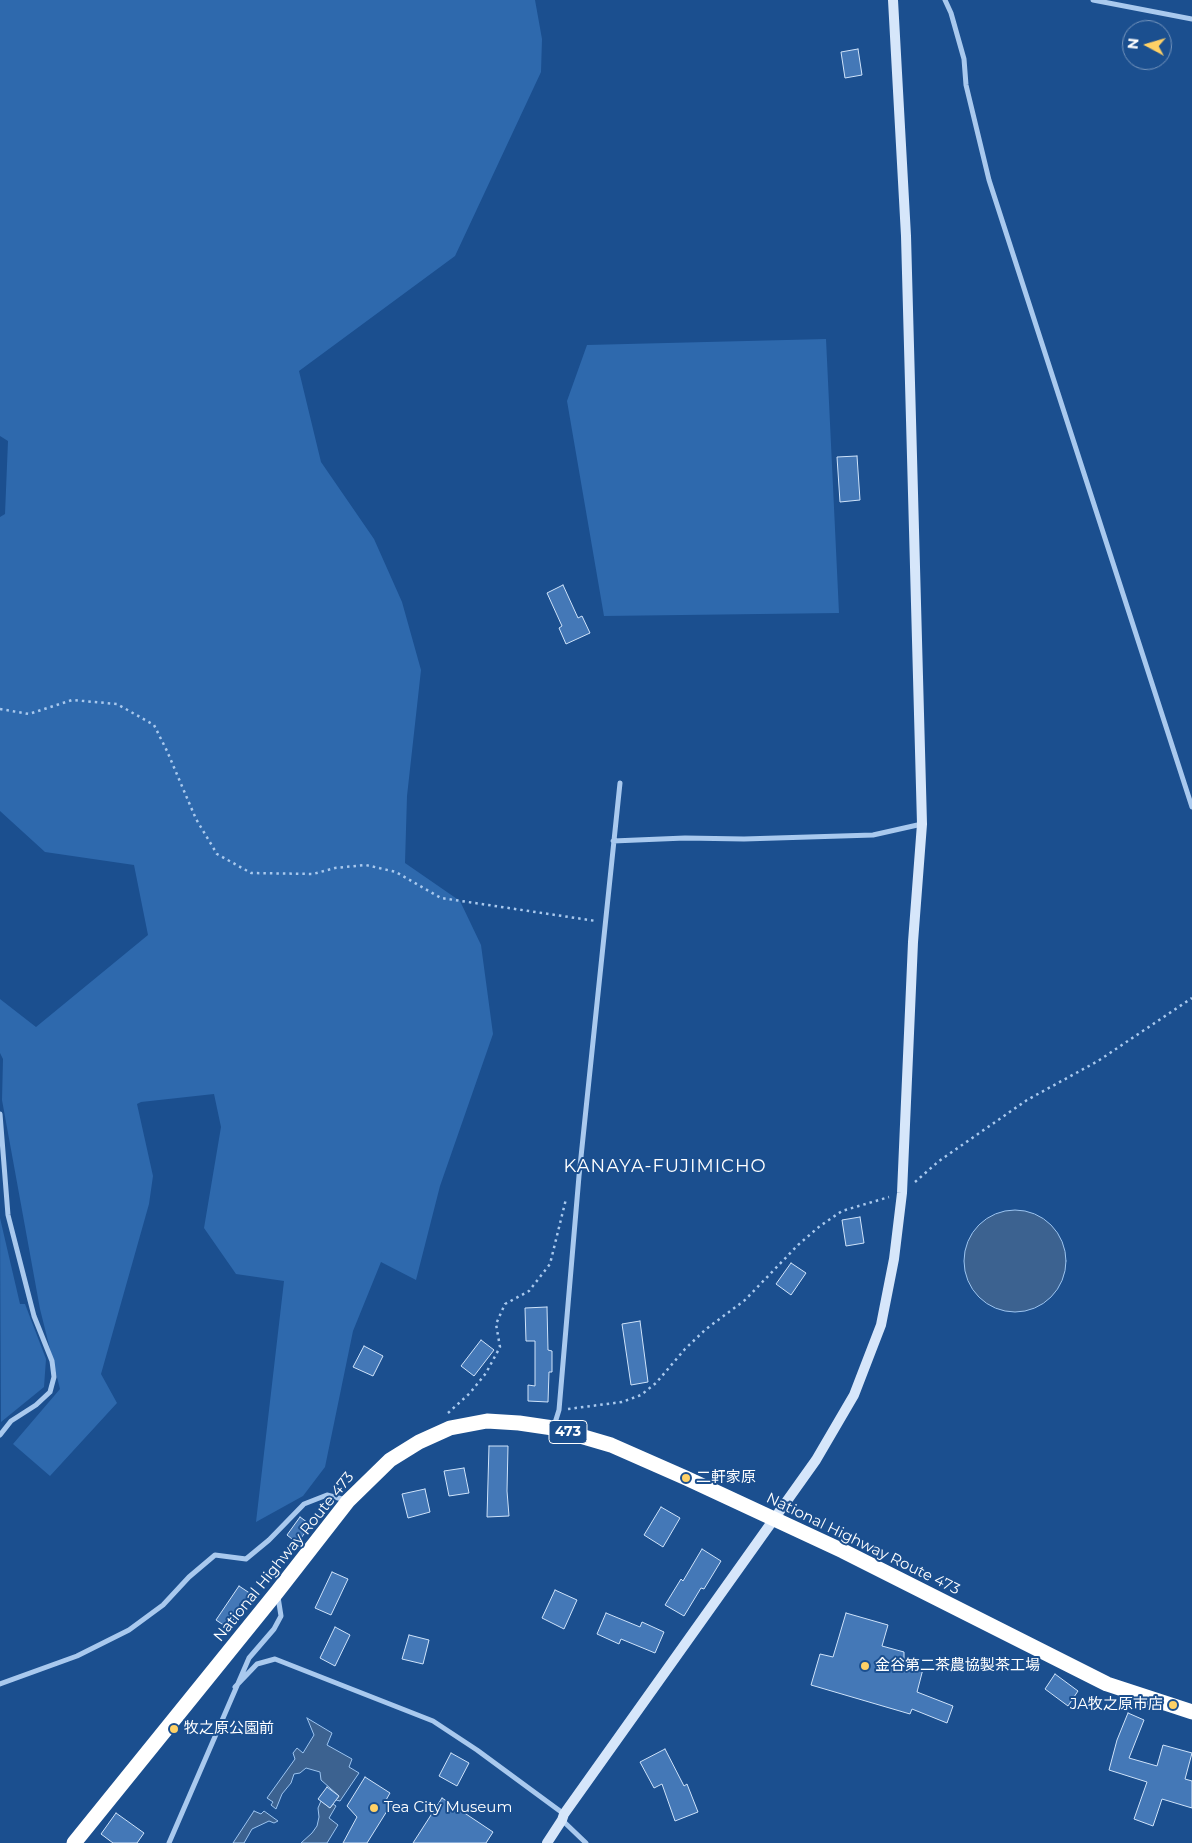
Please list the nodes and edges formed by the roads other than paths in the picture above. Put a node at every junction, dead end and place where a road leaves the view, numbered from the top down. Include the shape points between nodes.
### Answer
1 (893, 0) edge
2 (945, 0) edge
3 (1093, 0) edge
4 (1192, 19) edge
5 (620, 783) dead end
6 (1192, 807) edge
7 (922, 824) junction
8 (613, 841) junction
9 (0, 1114) edge
10 (553, 1428) junction
11 (0, 1435) edge
12 (348, 1501) junction
13 (774, 1520) junction
14 (277, 1592) junction
15 (0, 1684) edge
16 (235, 1687) junction
17 (1192, 1712) edge
18 (563, 1817) junction
19 (74, 1843) edge
20 (169, 1843) edge
21 (547, 1843) edge
22 (586, 1843) edge

1 - 7 street via 906,236
2 - 6 street via 964,59 966,85 989,180
3 - 4 street
5 - 8 street
7 - 8 street via 873,835
7 - 13 street via 912,942 902,1193 894,1259 880,1325 854,1395 816,1460
8 - 10 street via 558,1410
9 - 11 street via 8,1215 34,1316 52,1362 54,1377 50,1392 11,1422
10 - 12 highway, National Highway Route 473 / 473 via 487,1421 450,1428 390,1460
10 - 13 highway, National Highway Route 473 / 473 via 611,1445
12 - 14 highway, National Highway Route 473 / 473
12 - 15 street via 327,1495 304,1504 246,1559 214,1555 162,1605 129,1630 77,1656
13 - 17 highway, National Highway Route 473 / 473 via 843,1551 1107,1684
13 - 18 street
14 - 16 street via 281,1616 249,1658
14 - 19 highway, National Highway Route 473 / 473
16 - 18 street via 257,1664 275,1659 433,1721 477,1750
16 - 20 street
18 - 21 street
18 - 22 street

